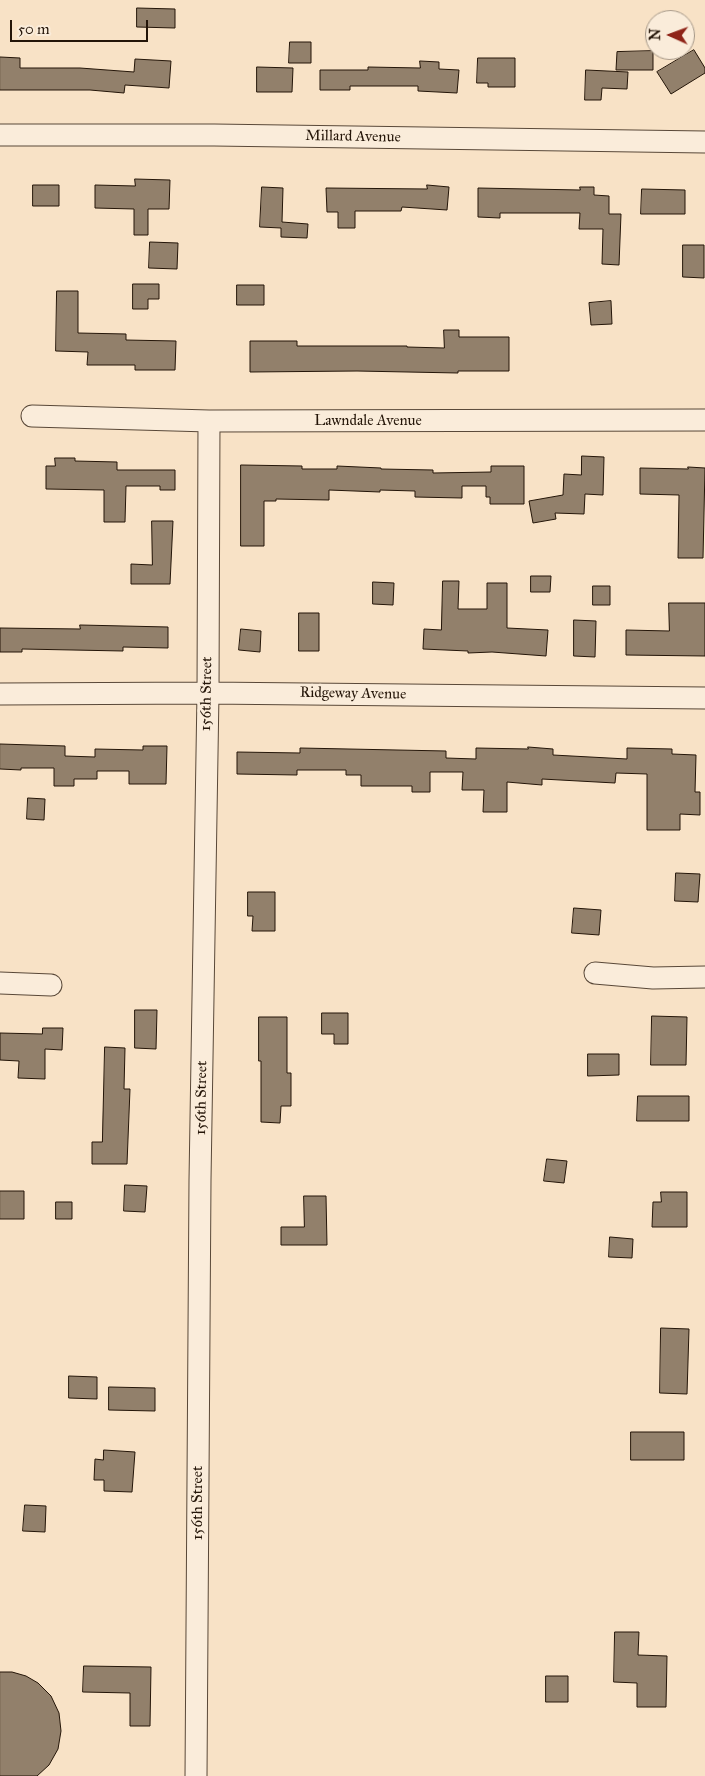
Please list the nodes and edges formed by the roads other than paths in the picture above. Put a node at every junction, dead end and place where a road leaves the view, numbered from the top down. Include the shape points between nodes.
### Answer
1 (0, 135) edge
2 (705, 142) edge
3 (32, 416) dead end
4 (705, 420) edge
5 (209, 421) junction
6 (208, 692) junction
7 (0, 694) edge
8 (705, 698) edge
9 (595, 974) dead end
10 (705, 978) edge
11 (0, 983) edge
12 (51, 985) dead end
13 (196, 1776) edge

1 - 2 street, Millard Avenue
3 - 5 street, Lawndale Avenue
4 - 5 street, Lawndale Avenue
5 - 6 street, 156th Street
6 - 7 street, Ridgeway Avenue
6 - 8 street, Ridgeway Avenue
6 - 13 street, 156th Street
9 - 10 street
11 - 12 street

